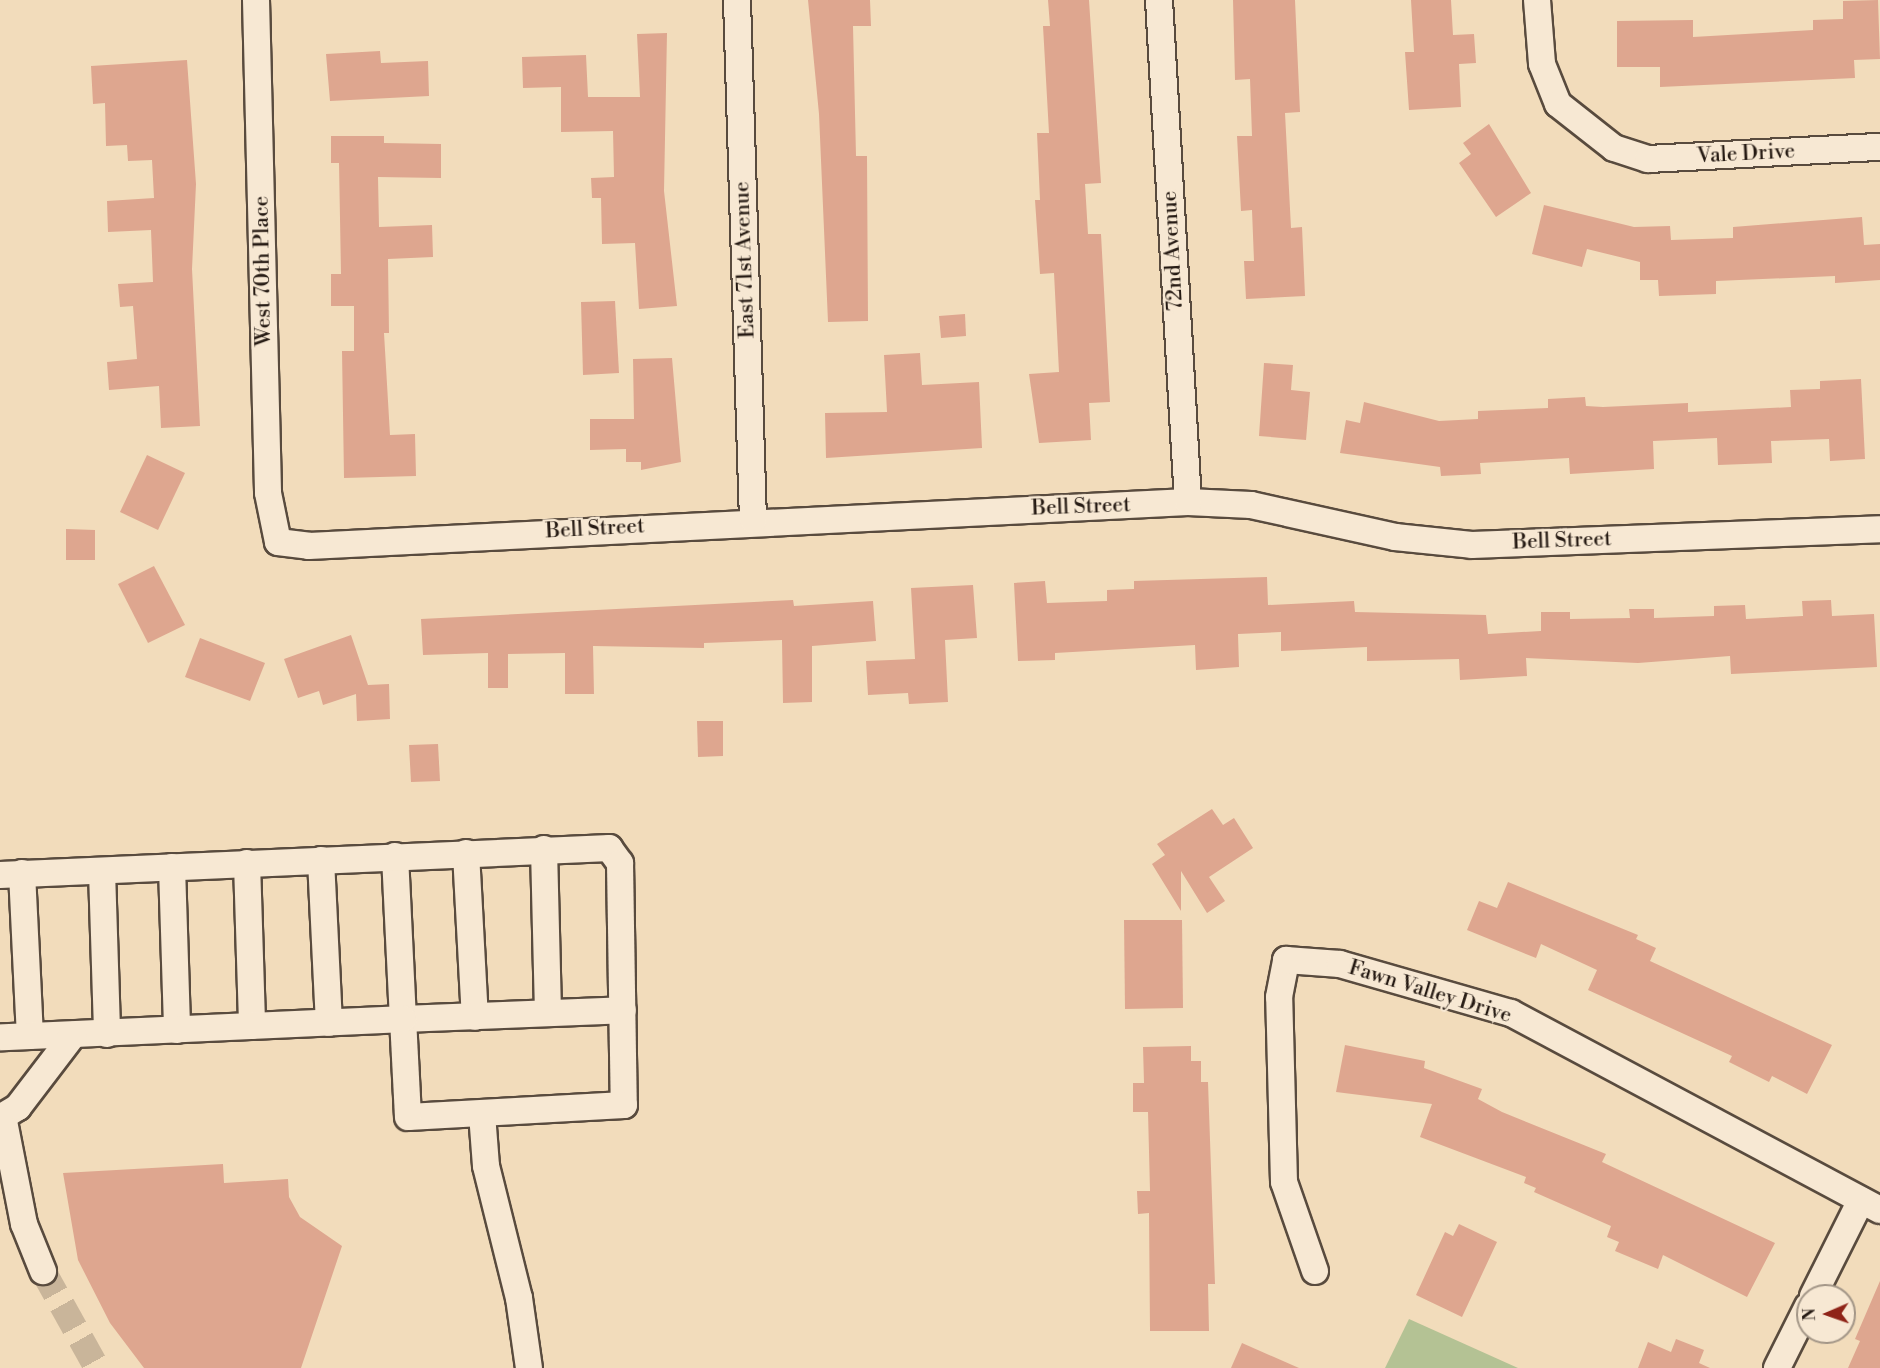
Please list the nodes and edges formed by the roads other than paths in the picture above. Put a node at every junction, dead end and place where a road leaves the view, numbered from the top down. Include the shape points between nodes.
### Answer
1 (256, 0) edge
2 (737, 0) edge
3 (1159, 0) edge
4 (1537, 0) edge
5 (1880, 147) edge
6 (1188, 502) junction
7 (753, 520) junction
8 (1880, 529) edge
9 (278, 542) joint
10 (544, 849) junction
11 (466, 853) junction
12 (395, 856) junction
13 (321, 860) junction
14 (247, 863) junction
15 (172, 867) junction
16 (102, 871) junction
17 (11, 874) edge
18 (623, 1010) junction
19 (548, 1013) junction
20 (475, 1017) junction
21 (403, 1019) junction
22 (328, 1023) junction
23 (252, 1026) junction
24 (177, 1030) junction
25 (107, 1034) junction
26 (73, 1035) junction
27 (30, 1036) junction
28 (0, 1037) edge
29 (482, 1114) junction
30 (2, 1117) edge
31 (1871, 1205) edge
32 (43, 1271) tunnel mouth
33 (1315, 1271) dead end
34 (1821, 1284) edge
35 (1796, 1330) edge
36 (530, 1368) edge
37 (1777, 1368) edge

1 - 9 street, West 70th Place via 268,493
2 - 7 street, East 71st Avenue
3 - 6 street, 72nd Avenue
4 - 5 street, Vale Drive via 1542,64 1558,104 1614,148 1648,159
6 - 7 street, Bell Street
6 - 8 street, Bell Street via 1251,504 1395,537 1472,545
7 - 9 street, Bell Street via 309,546
10 - 11 street
10 - 18 street via 609,848 620,863
10 - 19 street
11 - 12 street
11 - 20 street
12 - 13 street
12 - 21 street
13 - 14 street
13 - 22 street
14 - 15 street
14 - 23 street
15 - 16 street
15 - 24 street
16 - 17 street
16 - 25 street
17 - 27 street
18 - 19 street
18 - 29 street via 624,1106
19 - 20 street
20 - 21 street
21 - 22 street
21 - 29 street via 408,1117
22 - 23 street
23 - 24 street
24 - 25 street
25 - 26 street
26 - 27 street
26 - 30 street via 53,1067
27 - 28 street
29 - 36 street via 486,1166 519,1298
30 - 32 street via 24,1224
31 - 33 street, Fawn Valley Drive via 1511,1013 1340,964 1286,960 1279,997 1284,1182
31 - 34 street
35 - 37 street

